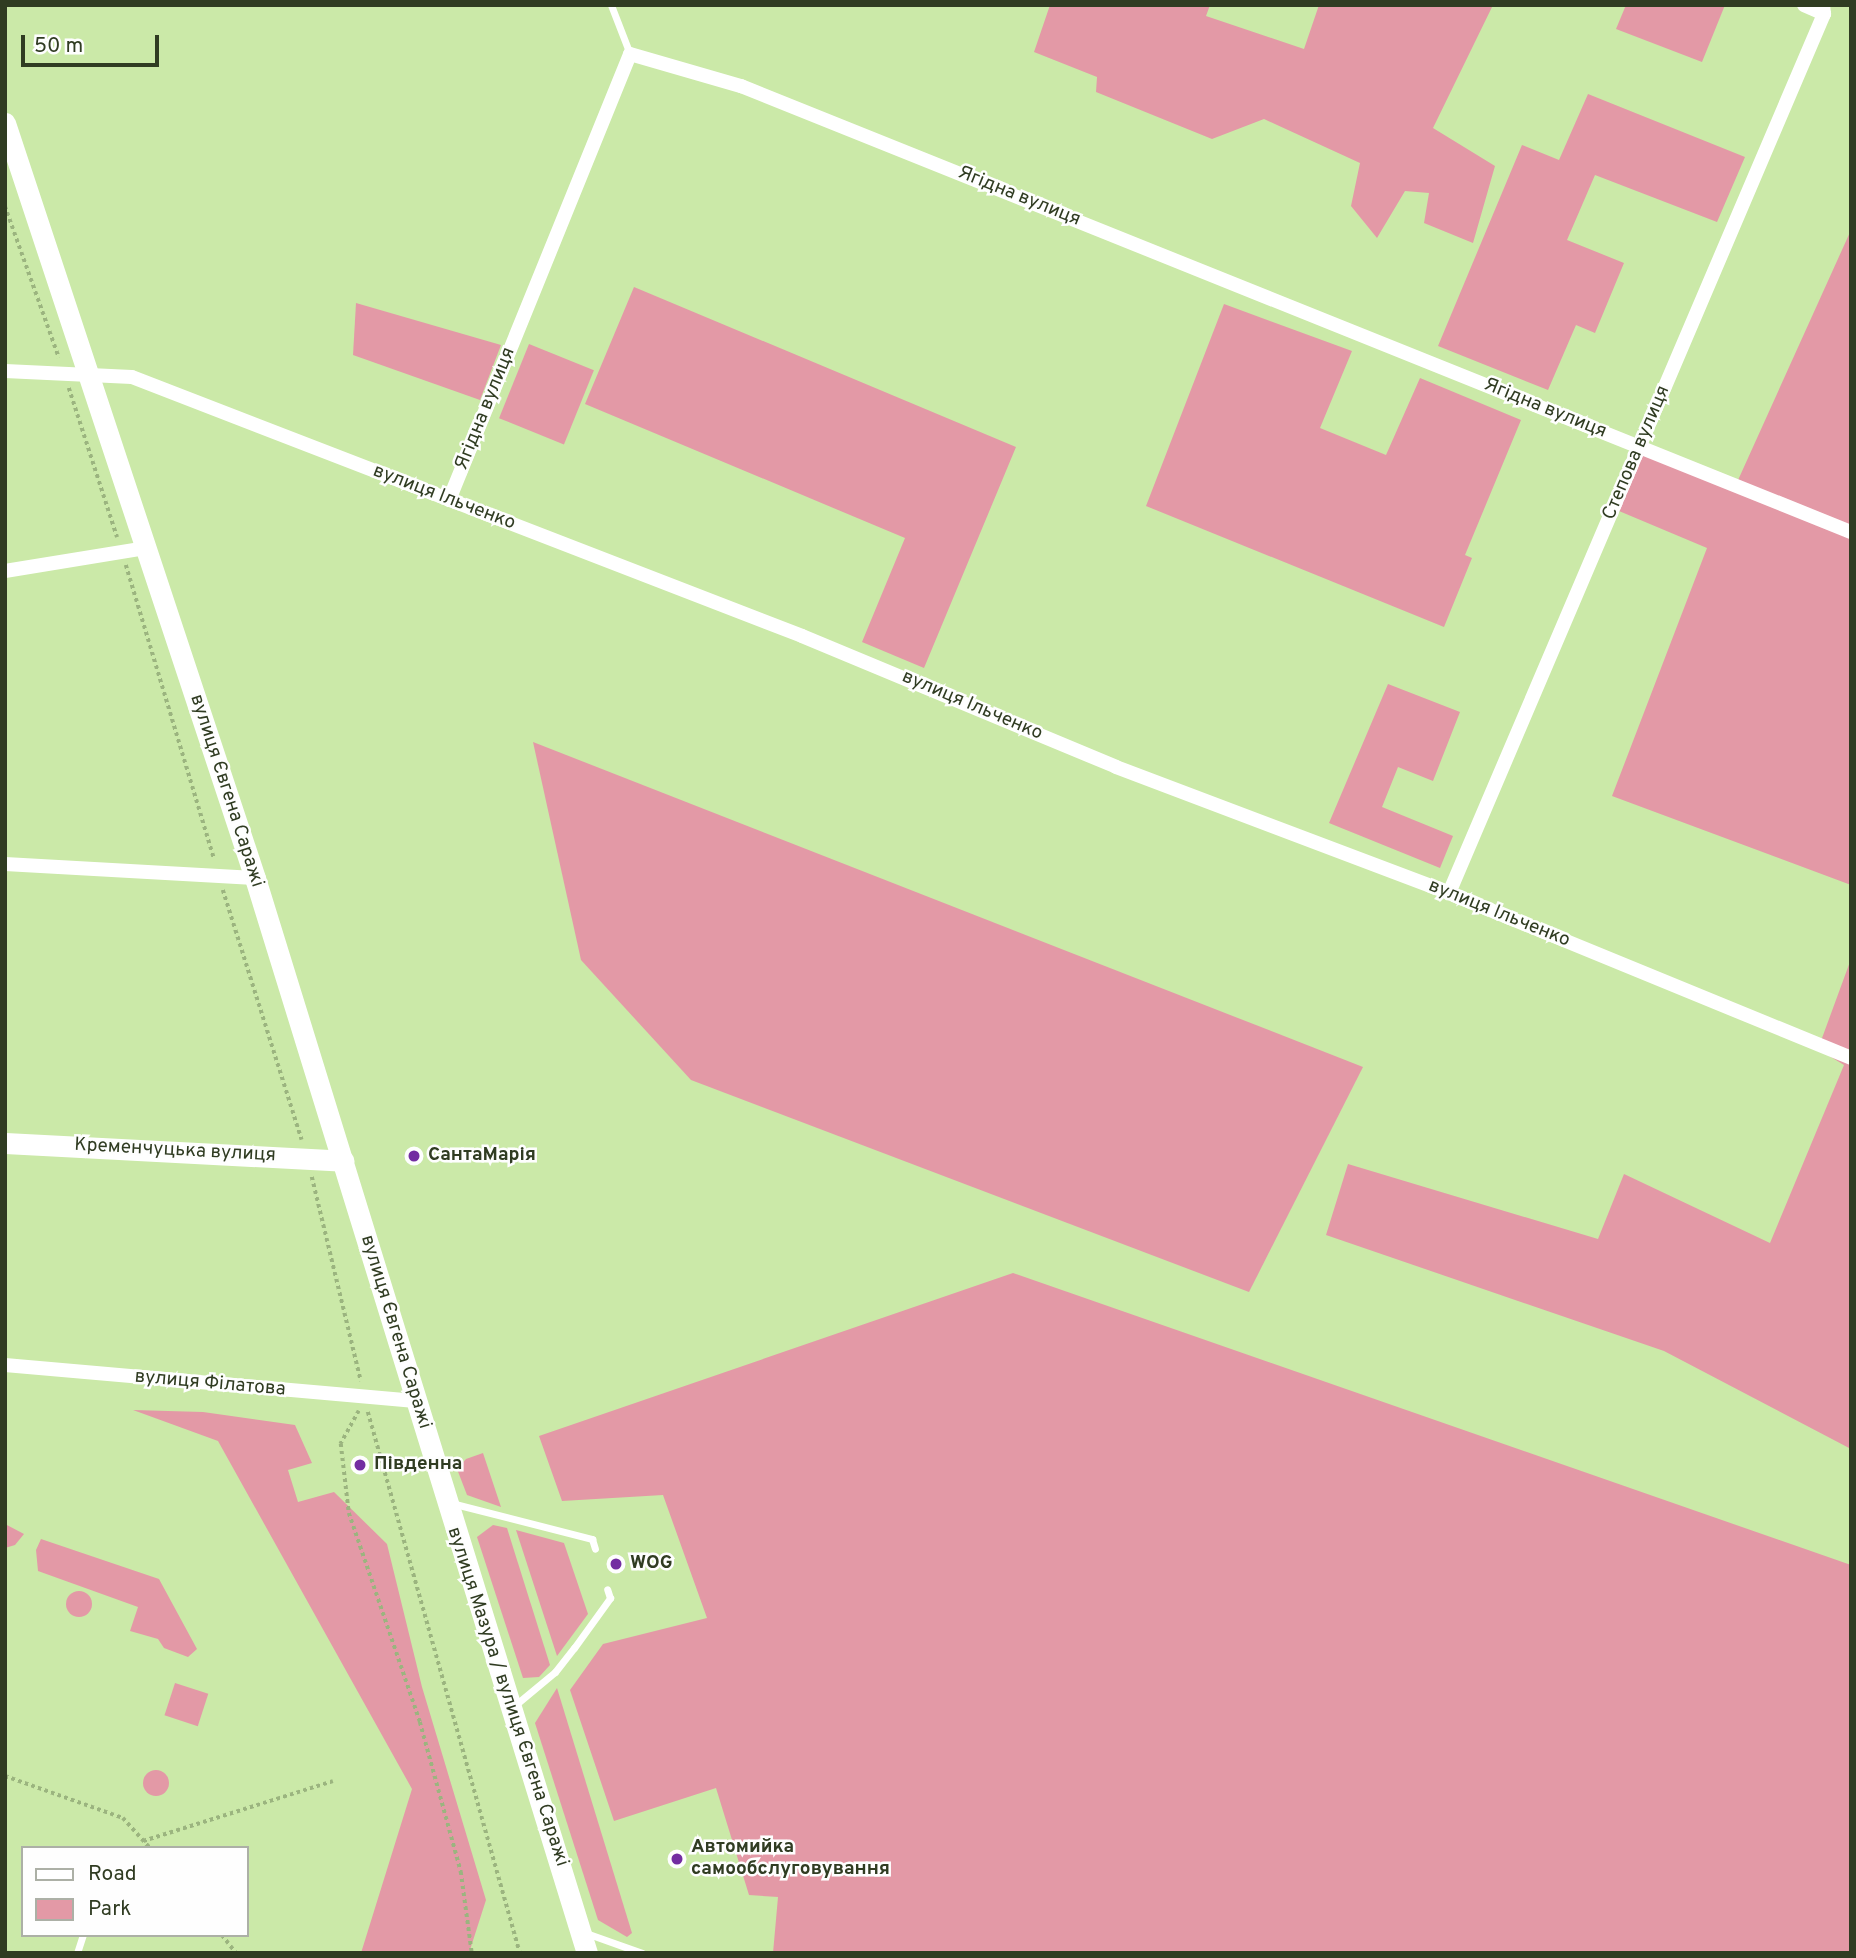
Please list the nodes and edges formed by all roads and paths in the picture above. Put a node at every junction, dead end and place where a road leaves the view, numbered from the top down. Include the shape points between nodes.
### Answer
1 (611, 5) edge
2 (1804, 5) edge
3 (1824, 10) edge
4 (630, 54) junction
5 (5, 122) edge
6 (5, 206) edge
7 (5, 371) edge
8 (65, 373) junction
9 (87, 375) junction
10 (1640, 447) junction
11 (449, 500) junction
12 (1851, 532) edge
13 (145, 548) junction
14 (122, 552) junction
15 (5, 571) edge
16 (5, 864) edge
17 (218, 875) junction
18 (255, 878) junction
19 (1449, 892) junction
20 (1851, 1058) edge
21 (5, 1143) edge
22 (307, 1158) junction
23 (344, 1161) junction
24 (5, 1365) edge
25 (365, 1399) junction
26 (415, 1401) junction
27 (434, 1464) joint
28 (446, 1502) junction
29 (596, 1549) dead end
30 (607, 1589) dead end
31 (511, 1708) junction
32 (5, 1776) edge
33 (333, 1781) dead end
34 (143, 1841) junction
35 (148, 1846) edge
36 (581, 1931) junction
37 (224, 1937) edge
38 (236, 1953) edge
39 (472, 1953) edge
40 (520, 1953) edge
41 (587, 1953) edge
42 (642, 1953) edge

1 - 4 lane
2 - 3 street
3 - 10 street, Степова вулиця
4 - 10 street, Ягідна вулиця via 740,86
4 - 11 street, Ягідна вулиця
5 - 9 main road, вулиця Євгена Саражі
6 - 8 path
7 - 8 street, вулиця Ільченко
8 - 9 street, вулиця Ільченко
8 - 14 path
9 - 11 street, вулиця Ільченко via 132,377
9 - 13 main road, вулиця Євгена Саражі
10 - 12 street, Ягідна вулиця
10 - 19 street, Степова вулиця
11 - 19 street, вулиця Ільченко via 802,636 1116,767
13 - 14 street
13 - 18 main road, вулиця Євгена Саражі
14 - 15 street
14 - 17 path
16 - 17 street
17 - 18 street
17 - 22 path
18 - 23 main road, вулиця Євгена Саражі
19 - 20 street, вулиця Ільченко
21 - 22 main road, Кременчуцька вулиця
22 - 23 main road, Кременчуцька вулиця
22 - 25 path
23 - 26 main road, вулиця Євгена Саражі
24 - 25 street, вулиця Філатова
25 - 26 street, вулиця Філатова
25 - 39 path via 341,1444 349,1513 424,1734 461,1872
25 - 40 path
26 - 27 main road, вулиця Євгена Саражі
27 - 28 main road, вулиця Мазура / вулиця Євгена Саражі
28 - 29 lane via 592,1539
28 - 31 main road, вулиця Мазура / вулиця Євгена Саражі
30 - 31 lane via 610,1598 555,1672
31 - 36 main road, вулиця Мазура / вулиця Євгена Саражі
32 - 34 path via 123,1818
33 - 34 path
34 - 35 path
36 - 41 main road, вулиця Мазура / вулиця Євгена Саражі
36 - 42 lane
37 - 38 path

